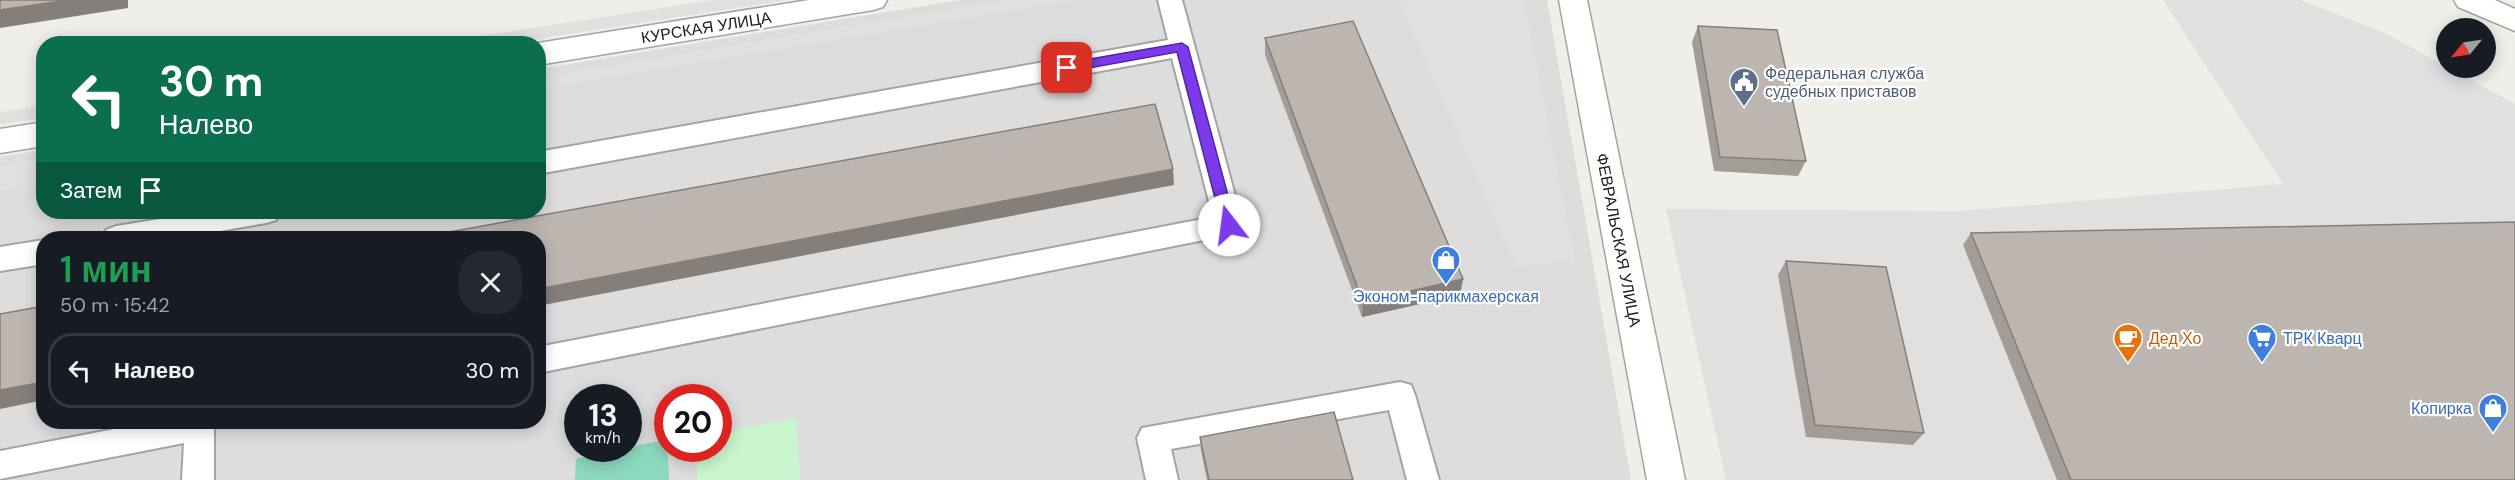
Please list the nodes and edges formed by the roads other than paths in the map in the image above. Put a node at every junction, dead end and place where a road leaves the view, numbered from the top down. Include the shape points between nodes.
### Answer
1 (873, 0) edge
2 (1170, 0) edge
3 (1573, 0) edge
4 (2468, 0) edge
5 (2515, 21) edge
6 (1182, 47) junction
7 (546, 53) edge
8 (36, 135) edge
9 (0, 141) edge
10 (546, 162) edge
11 (226, 219) edge
12 (156, 231) edge
13 (36, 253) edge
14 (0, 259) edge
15 (546, 358) edge
16 (185, 429) edge
17 (200, 429) edge
18 (0, 465) edge
19 (198, 480) edge
20 (1162, 480) edge
21 (1423, 480) edge
22 (1665, 480) edge

1 - 7 street, КУРСКАЯ УЛИЦА
2 - 6 lane
3 - 22 street, ФЕВРАЛЬСКАЯ УЛИЦА
4 - 5 street
6 - 10 lane
6 - 15 lane via 1229,225
8 - 9 street
11 - 12 lane
13 - 14 lane
16 - 18 lane
17 - 19 lane
20 - 21 lane via 1153,438 1400,394

